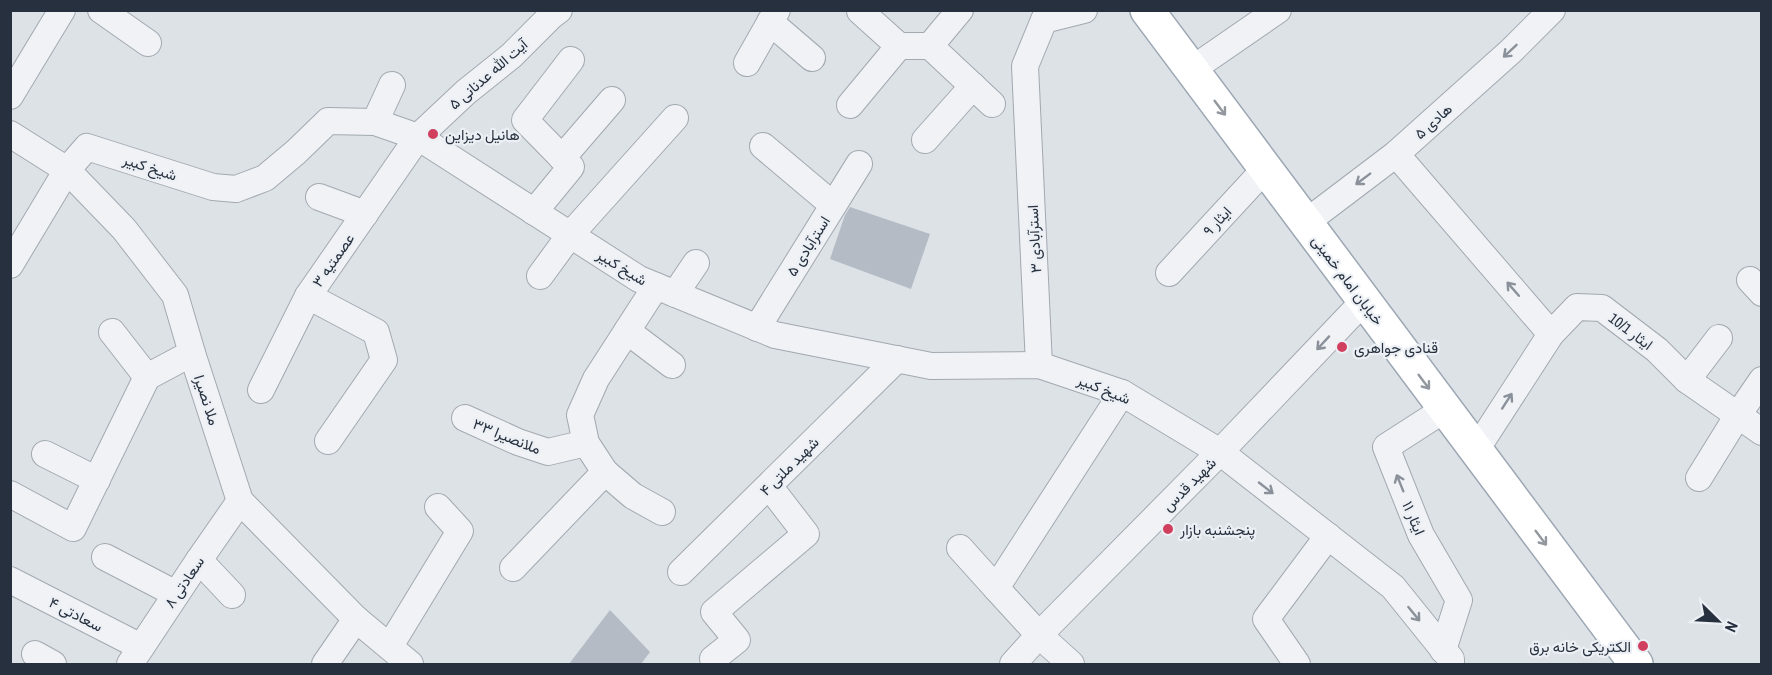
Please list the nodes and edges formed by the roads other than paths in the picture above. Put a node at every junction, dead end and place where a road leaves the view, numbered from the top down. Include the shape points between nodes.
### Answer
1 (62, 10) edge
2 (101, 10) edge
3 (559, 10) edge
4 (960, 10) edge
5 (1084, 10) edge
6 (1147, 10) edge
7 (1278, 10) edge
8 (860, 11) edge
9 (1544, 14) edge
10 (1033, 15) edge
11 (774, 16) edge
12 (148, 43) dead end
13 (899, 46) junction
14 (930, 46) junction
15 (812, 57) dead end
16 (571, 60) dead end
17 (747, 63) dead end
18 (1191, 70) junction
19 (392, 85) dead end
20 (973, 87) junction
21 (10, 96) edge
22 (612, 100) dead end
23 (992, 104) dead end
24 (850, 105) dead end
25 (675, 118) dead end
26 (375, 122) junction
27 (10, 134) edge
28 (418, 137) junction
29 (925, 140) dead end
30 (764, 146) dead end
31 (1396, 154) junction
32 (562, 158) junction
33 (859, 164) dead end
34 (1265, 169) junction
35 (67, 170) junction
36 (319, 196) dead end
37 (833, 205) junction
38 (534, 212) junction
39 (365, 214) junction
40 (1305, 222) junction
41 (570, 235) junction
42 (696, 263) dead end
43 (10, 265) edge
44 (1169, 273) dead end
45 (540, 276) dead end
46 (665, 290) junction
47 (308, 296) junction
48 (1364, 301) junction
49 (757, 328) junction
50 (627, 331) junction
51 (112, 332) dead end
52 (1551, 334) junction
53 (1719, 338) dead end
54 (192, 353) junction
55 (897, 359) junction
56 (672, 365) dead end
57 (1040, 365) junction
58 (147, 377) junction
59 (1687, 380) junction
60 (1761, 381) edge
61 (261, 390) dead end
62 (1122, 393) junction
63 (1445, 410) junction
64 (1738, 415) junction
65 (465, 418) dead end
66 (1761, 432) edge
67 (328, 441) dead end
68 (586, 443) junction
69 (1476, 450) junction
70 (1220, 452) junction
71 (45, 454) dead end
72 (605, 472) junction
73 (1699, 478) dead end
74 (97, 480) junction
75 (769, 486) junction
76 (10, 494) edge
77 (240, 501) junction
78 (438, 507) dead end
79 (662, 512) dead end
80 (1328, 536) junction
81 (960, 548) dead end
82 (105, 557) dead end
83 (199, 560) junction
84 (513, 568) dead end
85 (681, 572) dead end
86 (10, 580) edge
87 (996, 588) junction
88 (176, 594) junction
89 (232, 595) dead end
90 (356, 618) junction
91 (1039, 635) junction
92 (390, 646) junction
93 (136, 656) edge
94 (1447, 657) edge
95 (713, 659) dead end
96 (325, 664) edge
97 (410, 664) edge
98 (1013, 664) edge
99 (1071, 664) edge
100 (1297, 664) edge
101 (1636, 664) edge

1 - 21 street
2 - 12 street
3 - 28 street, آیت الله عدنانی ۵
4 - 14 street
5 - 10 street
6 - 18 main road, خیابان امام خمینی
7 - 18 street
8 - 13 street
9 -> 31 street, هادی ۵
10 - 57 street, استرآبادی ٣ via 1026,66
11 - 15 street
11 - 17 street
13 - 14 street
13 - 24 street
14 - 20 street
16 - 32 street via 525,120
18 -> 34 main road, خیابان امام خمینی
19 - 26 street
20 - 23 street
20 - 29 street
22 - 32 street
25 - 41 street
26 - 28 street, شیخ کبیر
26 - 35 street, شیخ کبیر via 328,121 265,178 236,189 213,187 87,147
27 - 35 street, ملا نصیرا
28 - 38 street, شیخ کبیر
28 - 39 street, عصمتیه ۳
30 - 37 street
31 -> 40 street, هادی ۵
52 -> 31 street
32 - 38 street via 571,167
33 - 37 street, استرآبادی ۵
34 - 40 main road, خیابان امام خمینی
34 - 44 street, ایثار ۹
35 - 43 street
35 - 54 street, ملا نصیرا via 123,229 175,295
36 - 39 street
37 - 49 street, استرآبادی ۵
38 - 41 street, شیخ کبیر
39 - 47 street, عصمتیه ۳
40 - 48 main road, خیابان امام خمینی
41 - 45 street
41 - 46 street, شیخ کبیر via 639,279
42 - 46 street
46 - 49 street, شیخ کبیر
46 - 50 street
47 - 61 street, عصمتیه ۳
47 - 67 street via 376,332 384,360
48 -> 63 main road, خیابان امام خمینی
48 -> 70 street, شهید قدس
49 - 55 street, شیخ کبیر
50 - 56 street
50 - 68 street via 596,379 580,415
51 - 58 street
52 - 59 street, ایثار 10/1 via 1577,307 1602,308 1657,350
69 -> 52 street, ایثار 10/1
53 - 59 street
54 - 58 street
54 - 77 street, ملا نصیرا
55 - 57 street, شیخ کبیر via 931,366
55 - 75 street, شهید ملتی ۴
57 - 62 street, شیخ کبیر
58 - 74 street
59 - 64 street, ایثار 10/1
60 - 64 street
62 - 70 street, شیخ کبیر
62 - 87 street
63 - 69 main road, خیابان امام خمینی
94 -> 63 street, ایثار ۱۱ via 1460,600 1421,535 1386,447
64 - 66 street, ایثار 10/1
64 - 73 street
65 - 68 street, ملانصیرا ۳۳ via 548,452
68 - 72 street
69 -> 101 main road, خیابان امام خمینی
70 -> 80 street, شیخ کبیر
70 - 91 street, شهید قدس
71 - 74 street
72 - 79 street via 633,496
72 - 84 street
74 - 76 street via 73,528
75 - 85 street, شهید ملتی ۴
75 - 95 street via 806,534 714,612 737,640
77 - 83 street, سعادتی ۸
77 - 90 street, ملا نصیرا
78 - 92 street via 460,531
80 -> 94 street, شیخ کبیر via 1393,587
80 - 100 street via 1266,619
81 - 87 street
82 - 88 street
83 - 88 street, سعادتی ۸
83 - 89 street
86 - 93 street, سعادتی ۴
87 - 91 street
88 - 93 street, سعادتی ۸
90 - 92 street, ملا نصیرا
90 - 96 street
91 - 98 street, شهید قدس
91 - 99 street
92 - 97 street, ملا نصیرا

